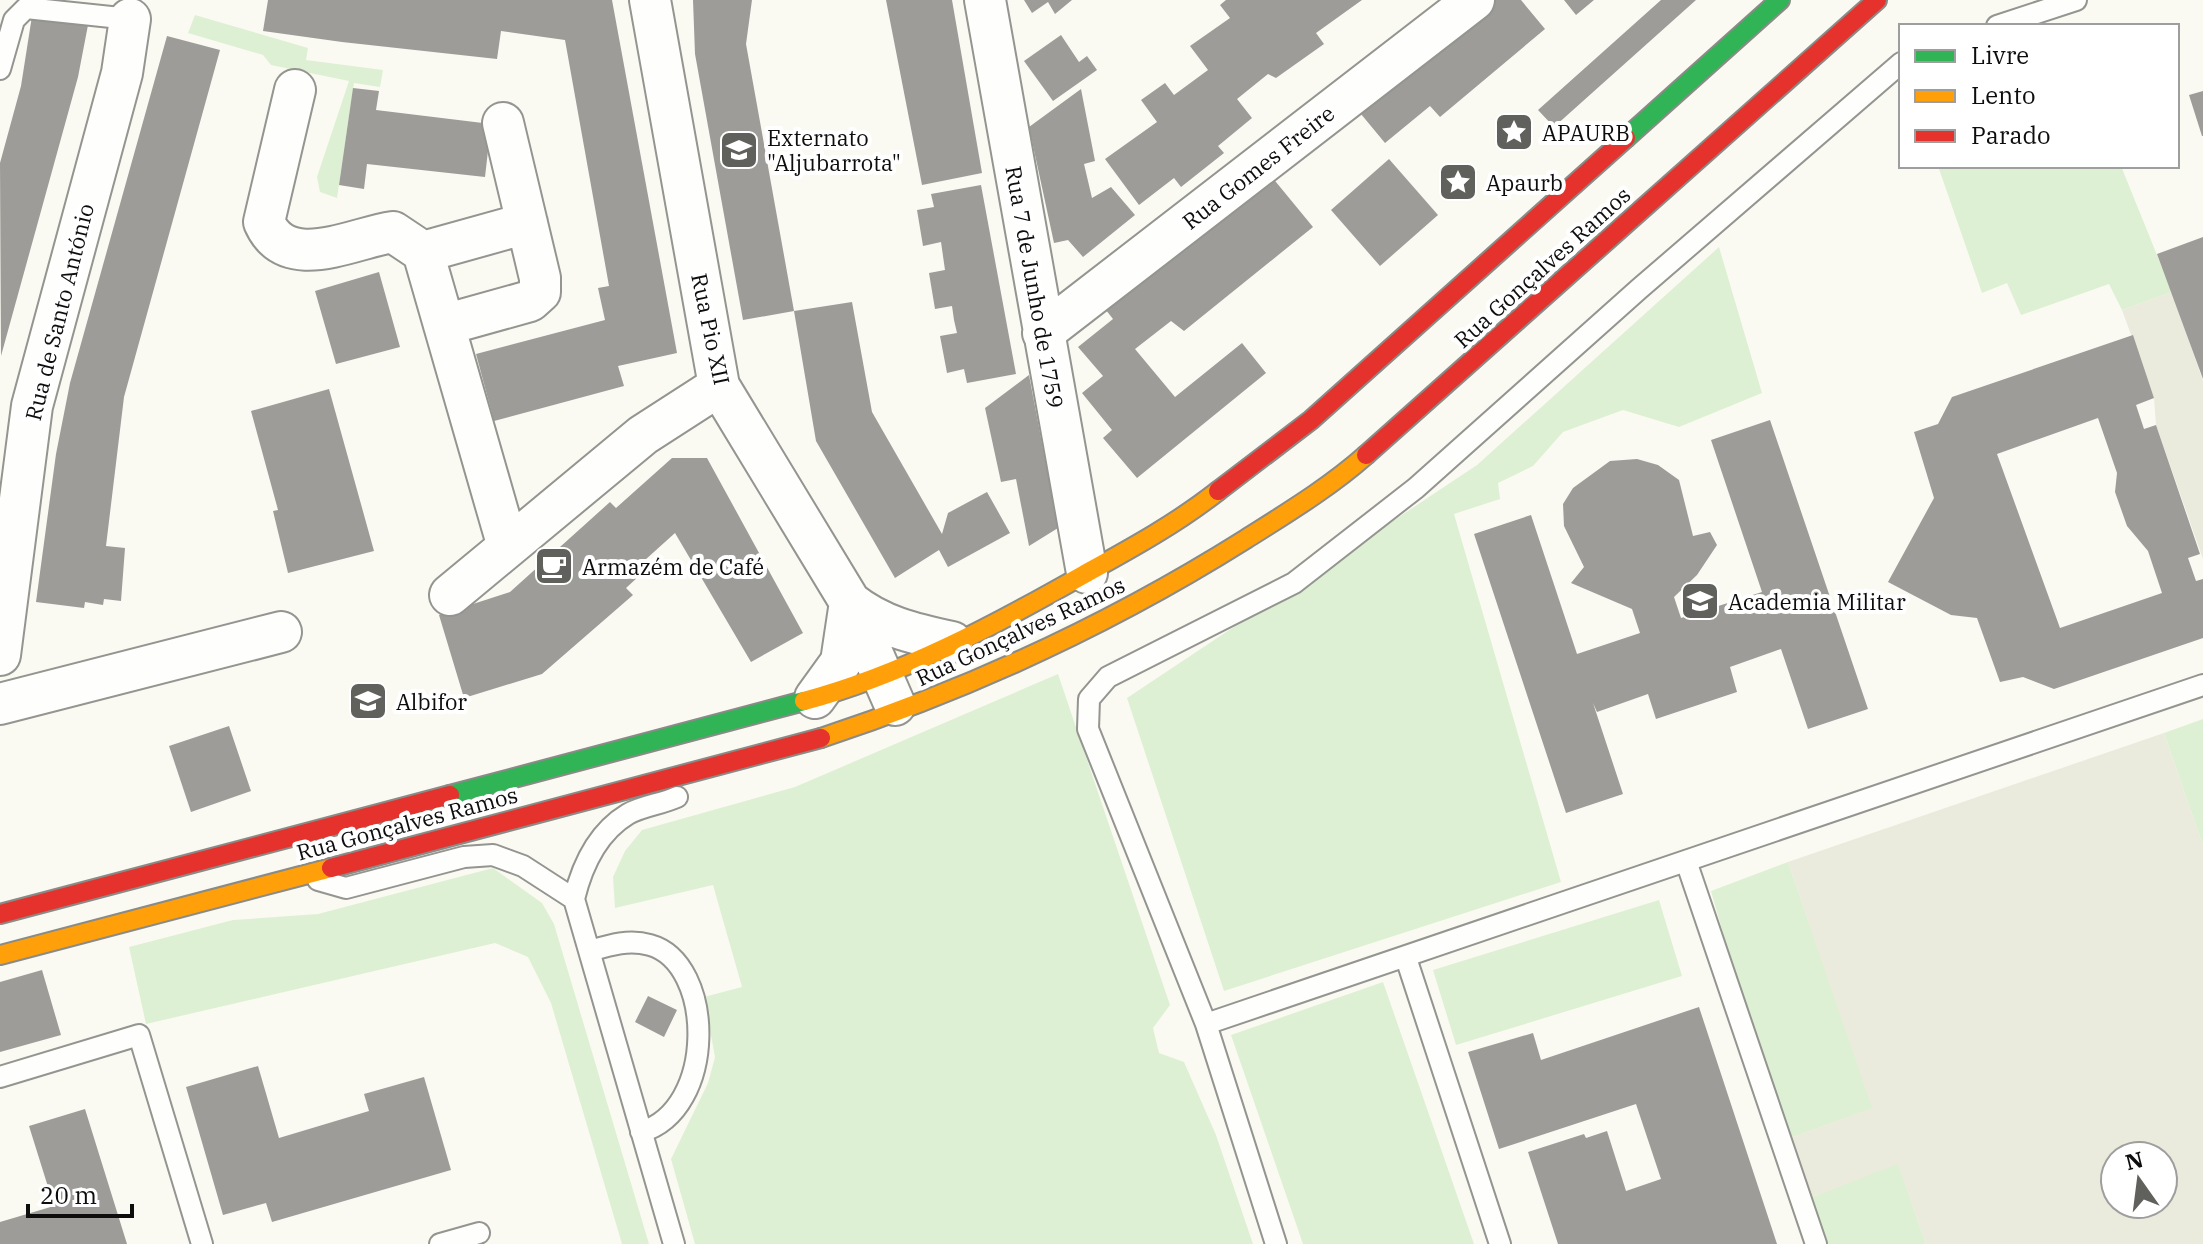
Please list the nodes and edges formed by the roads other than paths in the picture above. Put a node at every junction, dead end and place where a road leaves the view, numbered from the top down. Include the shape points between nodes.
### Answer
1 (650, 0) edge
2 (985, 0) edge
3 (1474, 0) edge
4 (1780, 0) edge
5 (1877, 0) edge
6 (2076, 0) edge
7 (130, 19) joint
8 (2003, 24) edge
9 (1899, 65) edge
10 (0, 69) edge
11 (295, 90) dead end
12 (503, 123) dead end
13 (527, 223) junction
14 (423, 252) junction
15 (444, 325) junction
16 (1043, 333) junction
17 (719, 386) junction
18 (508, 547) junction
19 (1087, 573) junction
20 (450, 595) dead end
21 (850, 602) junction
22 (281, 632) dead end
23 (952, 642) junction
24 (0, 655) edge
25 (883, 674) junction
26 (2203, 685) edge
27 (815, 698) junction
28 (0, 704) edge
29 (898, 713) junction
30 (746, 759) junction
31 (1686, 861) junction
32 (303, 876) junction
33 (574, 899) junction
34 (0, 914) edge
35 (590, 951) junction
36 (0, 955) edge
37 (1406, 958) junction
38 (1206, 1024) junction
39 (0, 1077) edge
40 (641, 1132) junction
41 (479, 1233) dead end
42 (202, 1244) edge
43 (440, 1244) edge
44 (674, 1244) edge
45 (1276, 1244) edge
46 (1500, 1244) edge
47 (1816, 1244) edge

1 - 17 street, Rua Pio XII
2 - 16 street, Rua 7 de Junho de 1759
3 - 16 street, Rua Gomes Freire
4 - 19 main road, Rua Gonçalves Ramos via 1311,420 1182,519
5 - 29 main road, Rua Gonçalves Ramos via 1354,466 1143,601
6 - 8 lane
7 - 10 lane via 26,8 14,20
7 - 24 street, Rua de Santo António via 122,73 32,406
9 - 38 lane via 1416,488 1294,583 1108,677 1089,699 1088,729
11 - 14 street via 264,222 268,232 284,245 309,251 393,232
12 - 13 street
13 - 14 street
13 - 15 street via 540,278 536,297
14 - 15 street
15 - 18 street
16 - 19 street, Rua 7 de Junho de 1759
17 - 18 street via 643,435
17 - 21 street, Rua Pio XII
18 - 20 street
19 - 23 main road, Rua Gonçalves Ramos
21 - 23 street via 896,629
21 - 25 street, Rua Pio XII
21 - 27 street via 841,662
22 - 28 street
23 - 25 main road, Rua Gonçalves Ramos
25 - 27 main road, Rua Gonçalves Ramos
25 - 29 street, Rua Pio XII
26 - 31 lane
27 - 34 main road, Rua Gonçalves Ramos
29 - 30 main road, Rua Gonçalves Ramos
30 - 32 main road, Rua Gonçalves Ramos
30 - 33 lane via 699,788 630,813 614,825 589,857
31 - 37 lane
31 - 47 lane
32 - 33 lane via 346,888 464,857 493,855 523,866
32 - 36 main road, Rua Gonçalves Ramos
33 - 35 lane
35 - 40 lane
35 - 40 lane via 614,944 650,945 679,964 689,988 699,1046 693,1079 668,1120
37 - 38 lane
37 - 46 lane
38 - 45 lane
39 - 42 lane via 139,1035
40 - 44 lane
41 - 43 lane

